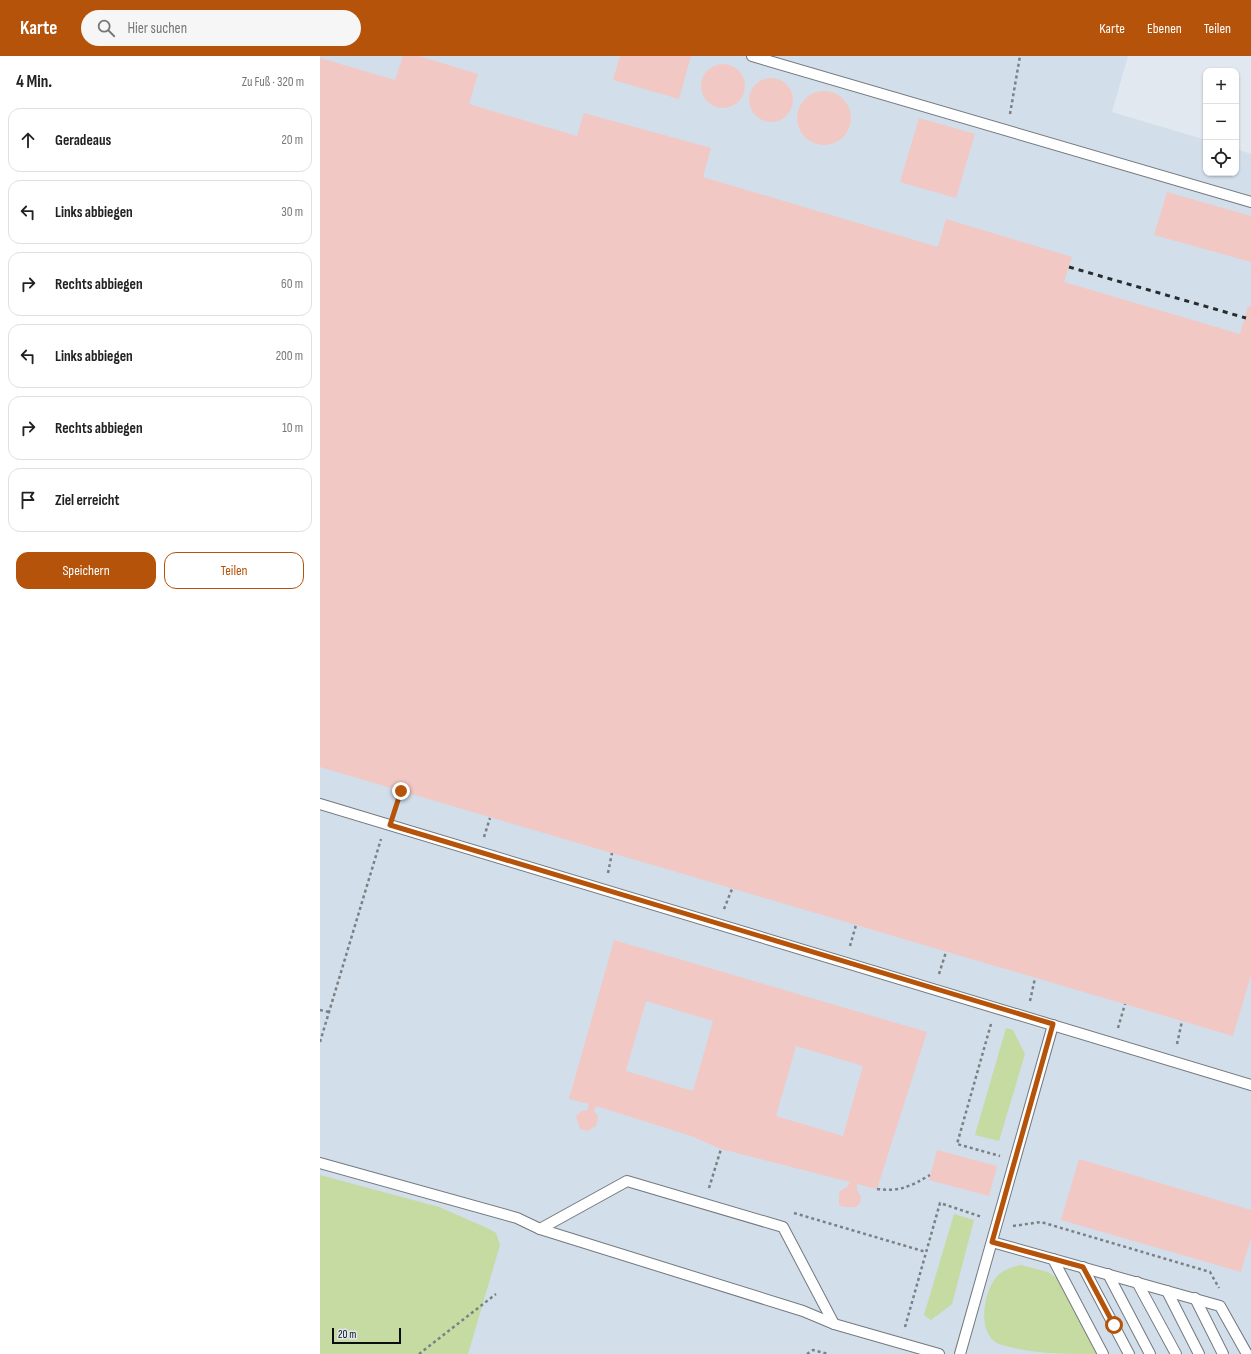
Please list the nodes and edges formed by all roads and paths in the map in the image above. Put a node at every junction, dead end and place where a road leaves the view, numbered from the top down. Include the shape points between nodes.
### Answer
1 (752, 56) edge
2 (1020, 56) edge
3 (1007, 130) junction
4 (1251, 202) edge
5 (401, 791) dead end
6 (320, 804) edge
7 (490, 818) dead end
8 (390, 825) junction
9 (483, 842) dead end
10 (612, 854) dead end
11 (607, 877) dead end
12 (732, 889) dead end
13 (723, 913) dead end
14 (856, 925) dead end
15 (848, 950) dead end
16 (946, 952) dead end
17 (938, 977) dead end
18 (1035, 978) dead end
19 (1029, 1004) dead end
20 (1125, 1004) dead end
21 (320, 1010) edge
22 (329, 1012) junction
23 (1182, 1021) dead end
24 (1053, 1024) junction
25 (1118, 1030) dead end
26 (320, 1042) edge
27 (1176, 1047) dead end
28 (1251, 1085) edge
29 (720, 1149) dead end
30 (320, 1163) edge
31 (930, 1175) dead end
32 (877, 1189) dead end
33 (716, 1190) dead end
34 (791, 1212) dead end
35 (540, 1229) junction
36 (992, 1242) junction
37 (926, 1252) dead end
38 (1053, 1259) junction
39 (1083, 1267) junction
40 (1108, 1274) junction
41 (1137, 1282) junction
42 (1167, 1291) junction
43 (496, 1294) dead end
44 (1195, 1298) junction
45 (834, 1324) junction
46 (419, 1354) edge
47 (808, 1354) edge
48 (828, 1354) edge
49 (939, 1354) edge
50 (960, 1354) edge
51 (1103, 1354) edge
52 (1129, 1354) edge
53 (1150, 1354) edge
54 (1176, 1354) edge
55 (1199, 1354) edge
56 (1223, 1354) edge
57 (1247, 1354) edge

1 - 3 lane
2 - 3 path
3 - 4 lane
5 - 8 path
6 - 8 lane
7 - 9 path
8 - 22 path via 379,843
8 - 24 lane
10 - 11 path
12 - 13 path
14 - 15 path
16 - 17 path
18 - 19 path
20 - 25 path
21 - 22 path
22 - 26 path
23 - 27 path
24 - 28 lane
24 - 36 lane
29 - 33 path via 709,1188
30 - 35 lane via 517,1218
31 - 32 path via 908,1188
34 - 37 path
35 - 45 lane via 803,1311
35 - 45 lane via 627,1181 783,1227
36 - 38 lane
36 - 50 lane
38 - 39 lane
38 - 51 lane
39 - 40 lane
39 - 52 lane
40 - 41 lane
40 - 53 lane
41 - 42 lane
41 - 54 lane
42 - 44 lane
42 - 55 lane
43 - 46 path
44 - 56 lane
44 - 57 lane via 1220,1306
45 - 49 lane
47 - 48 path via 813,1350

